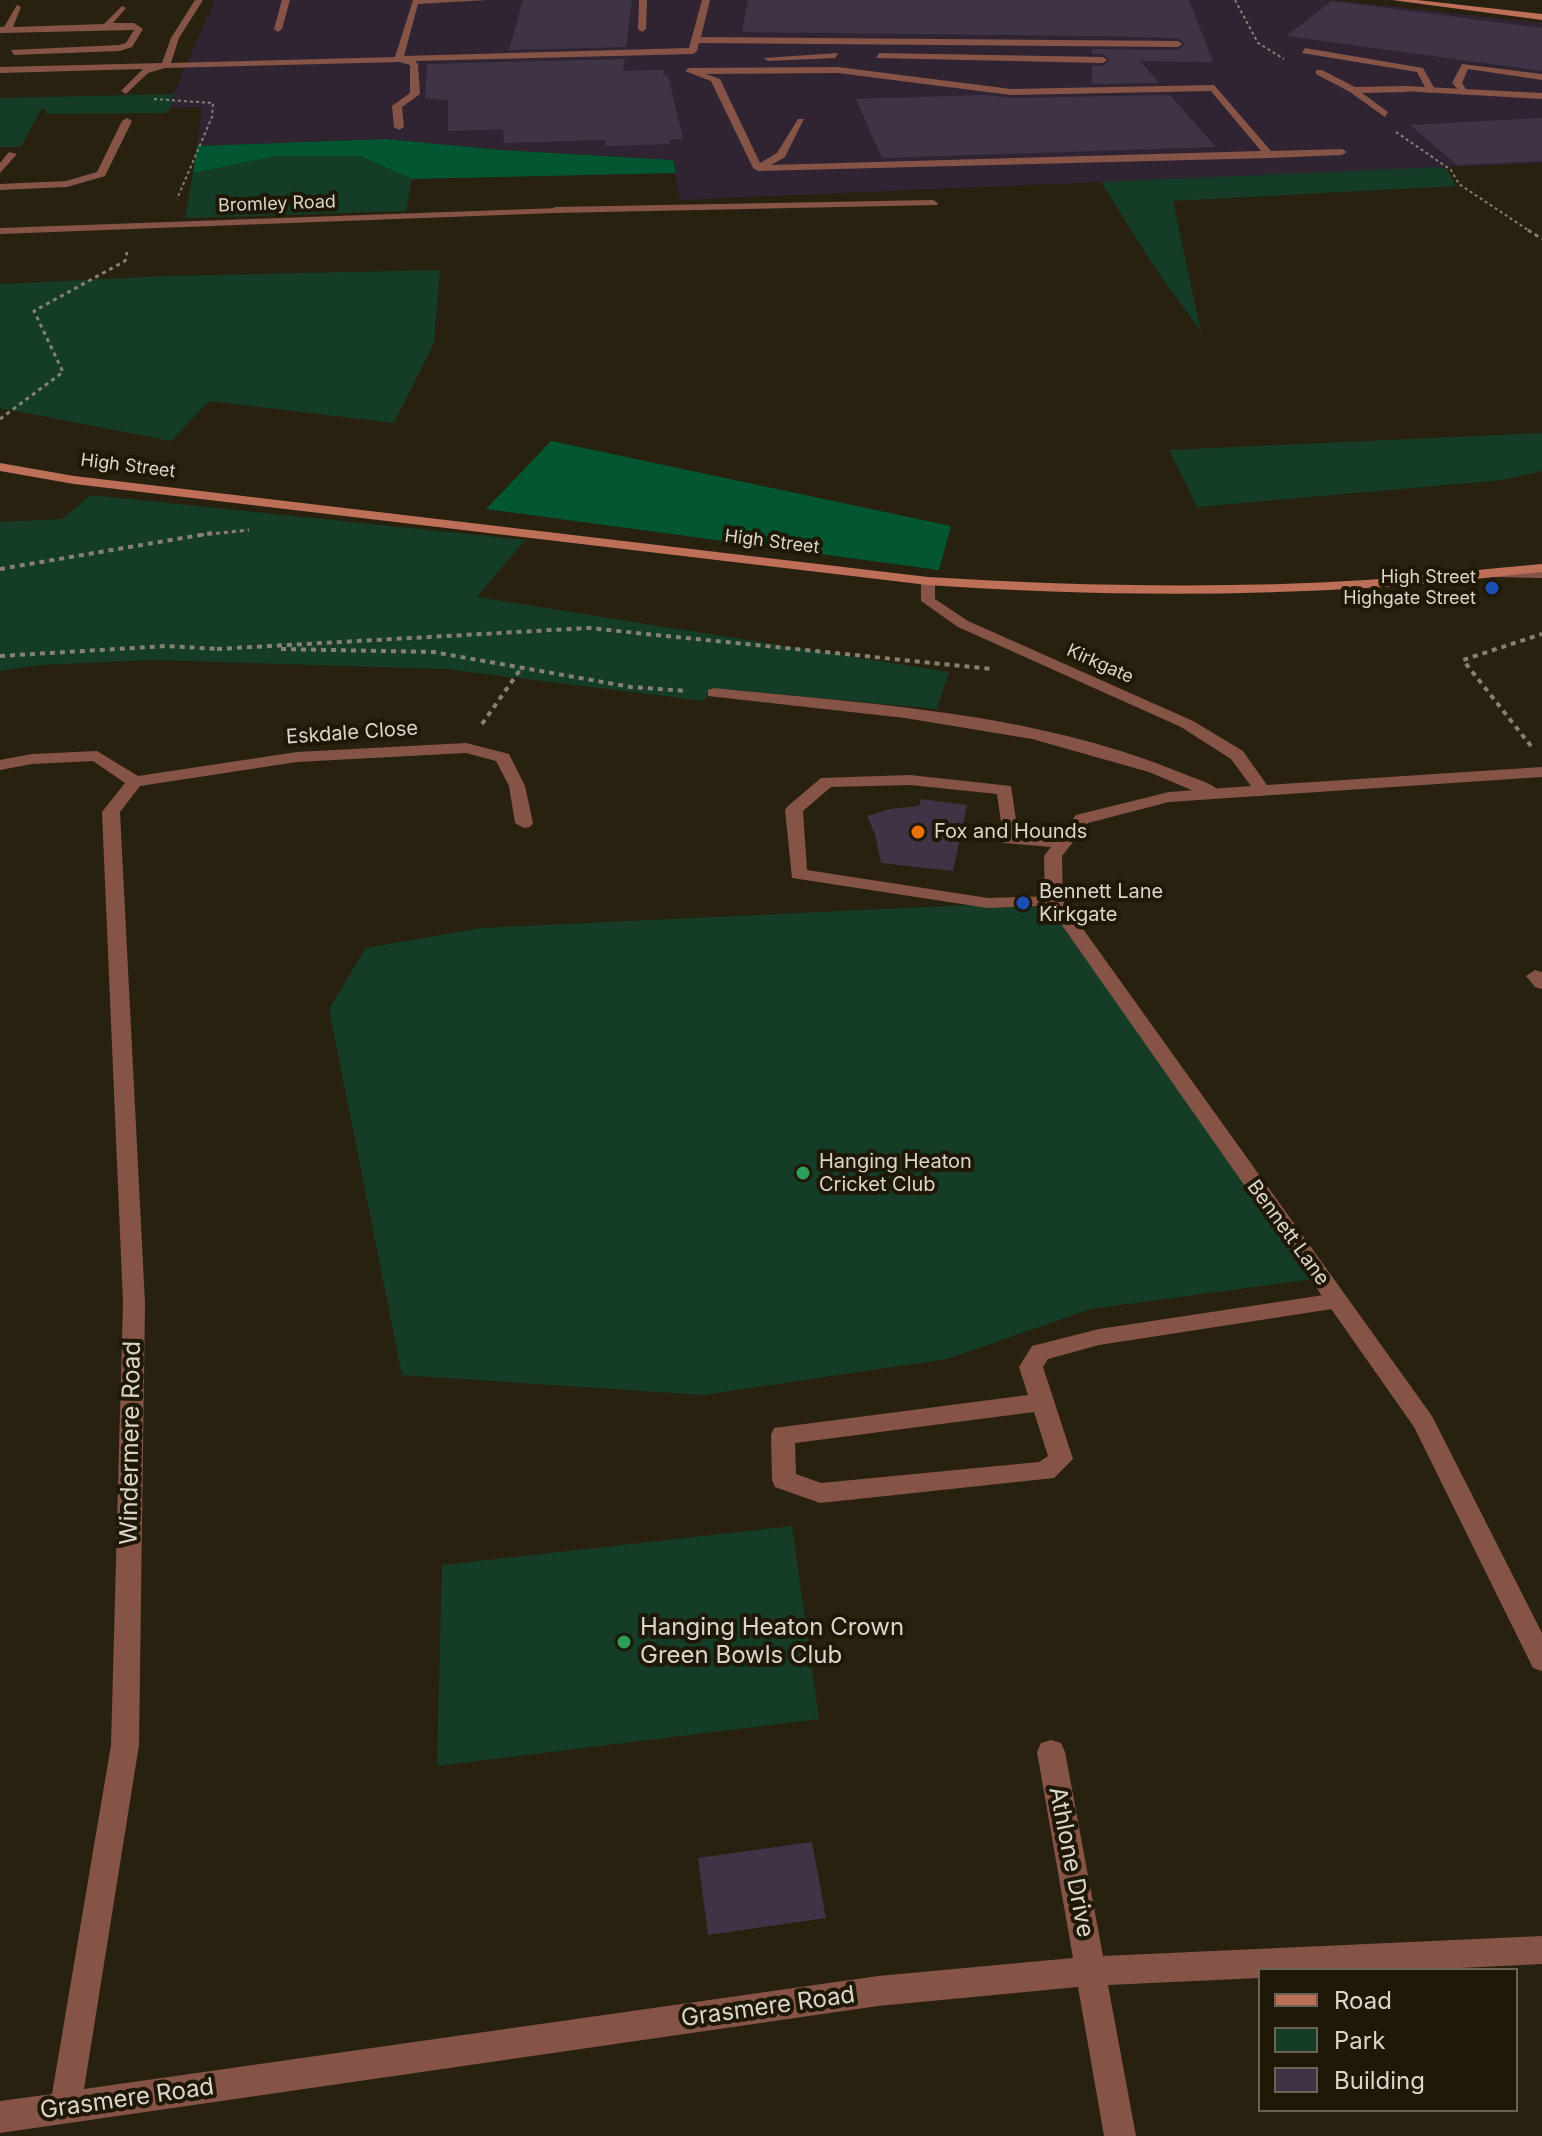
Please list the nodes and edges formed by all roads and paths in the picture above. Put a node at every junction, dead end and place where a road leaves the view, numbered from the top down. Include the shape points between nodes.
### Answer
1 (199, 0) edge
2 (286, 0) edge
3 (483, 0) edge
4 (643, 0) edge
5 (706, 0) edge
6 (1396, 0) edge
7 (17, 7) dead end
8 (122, 8) dead end
9 (1542, 17) edge
10 (106, 26) junction
11 (278, 29) dead end
12 (642, 29) dead end
13 (3, 30) edge
14 (1178, 44) dead end
15 (694, 50) junction
16 (1305, 51) dead end
17 (14, 52) dead end
18 (845, 55) dead end
19 (860, 56) dead end
20 (399, 58) junction
21 (706, 58) dead end
22 (750, 58) dead end
23 (1103, 60) dead end
24 (166, 65) junction
25 (0, 70) edge
26 (689, 71) junction
27 (1319, 72) dead end
28 (1542, 77) edge
29 (1353, 90) junction
30 (126, 91) joint
31 (1431, 91) junction
32 (1463, 92) junction
33 (1542, 96) edge
34 (1385, 114) dead end
35 (131, 120) dead end
36 (801, 121) dead end
37 (399, 127) dead end
38 (1342, 152) dead end
39 (12, 154) dead end
40 (1269, 155) junction
41 (758, 168) junction
42 (1, 173) edge
43 (0, 187) edge
44 (933, 203) dead end
45 (158, 226) junction
46 (132, 227) junction
47 (0, 231) edge
48 (0, 419) edge
49 (0, 467) edge
50 (254, 530) dead end
51 (0, 569) edge
52 (1542, 571) edge
53 (928, 581) junction
54 (1542, 634) edge
55 (217, 649) junction
56 (0, 656) edge
57 (522, 667) junction
58 (1007, 671) dead end
59 (714, 693) joint
60 (1532, 747) dead end
61 (466, 748) junction
62 (0, 765) edge
63 (1542, 772) edge
64 (135, 782) junction
65 (1261, 788) junction
66 (1214, 793) junction
67 (524, 823) dead end
68 (1063, 843) junction
69 (1054, 901) junction
70 (1337, 1301) junction
71 (1044, 1402) junction
72 (1542, 1660) edge
73 (1051, 1752) dead end
74 (1542, 1950) edge
75 (1092, 1971) junction
76 (65, 2108) junction
77 (0, 2117) edge
78 (1120, 2136) edge

1 - 24 street via 175,38
2 - 11 street
3 - 20 street via 415,2
4 - 12 street
5 - 15 street
6 - 9 street
7 - 13 street
8 - 10 street
10 - 13 street
10 - 17 street via 139,29 129,45 120,48
14 - 15 street
15 - 20 street
15 - 21 street
15 - 26 street
16 - 31 street via 1420,70
18 - 22 street
19 - 23 street
20 - 24 street
20 - 37 street via 414,64 415,94 397,106
24 - 25 street
24 - 30 street via 145,71
26 - 40 street via 838,70 1011,92 1214,88
26 - 41 street via 715,79
27 - 29 street
28 - 32 street via 1465,66 1457,83
29 - 31 street
29 - 34 street
30 - 45 path via 128,97 213,103 183,191
31 - 32 street
32 - 33 street
35 - 43 street via 101,174 67,184
36 - 41 street via 781,155
38 - 40 street
39 - 42 street
40 - 41 street
44 - 45 street, Bromley Road via 555,210
45 - 46 street, Bromley Road
46 - 47 street, Bromley Road
46 - 48 path via 125,261 34,311 63,372
49 - 53 street, High Street via 121,486
50 - 51 path
52 - 53 street, High Street via 1238,588
53 - 65 street, Kirkgate via 928,601 963,624 1187,724 1237,755
54 - 60 path via 1463,660
55 - 56 path via 166,646
55 - 57 path via 433,652
55 - 58 path via 588,628
57 - 59 path via 631,687
57 - 61 path
59 - 66 street via 956,720 1097,751 1169,772
61 - 64 street, Eskdale Close via 297,757
61 - 67 street, Eskdale Close via 503,758 517,786
62 - 64 street via 97,756
63 - 65 street
64 - 76 street, Windermere Road via 111,812 134,1303 125,1745
65 - 66 street
66 - 68 street via 1169,797 1082,819
68 - 69 street via 1053,856
68 - 69 street via 1010,839 1005,790 910,780 827,782 794,810 798,874 988,903
69 - 70 street, Bennett Lane
70 - 71 street via 1099,1337 1040,1352 1031,1367
70 - 72 street, Bennett Lane via 1424,1422
71 - 71 street via 1061,1459 1045,1471 820,1493 784,1480 783,1435
73 - 75 street, Athlone Drive
74 - 75 street, Grasmere Road
75 - 76 street, Grasmere Road via 878,1991
75 - 78 street, Athlone Drive
76 - 77 street, Grasmere Road

